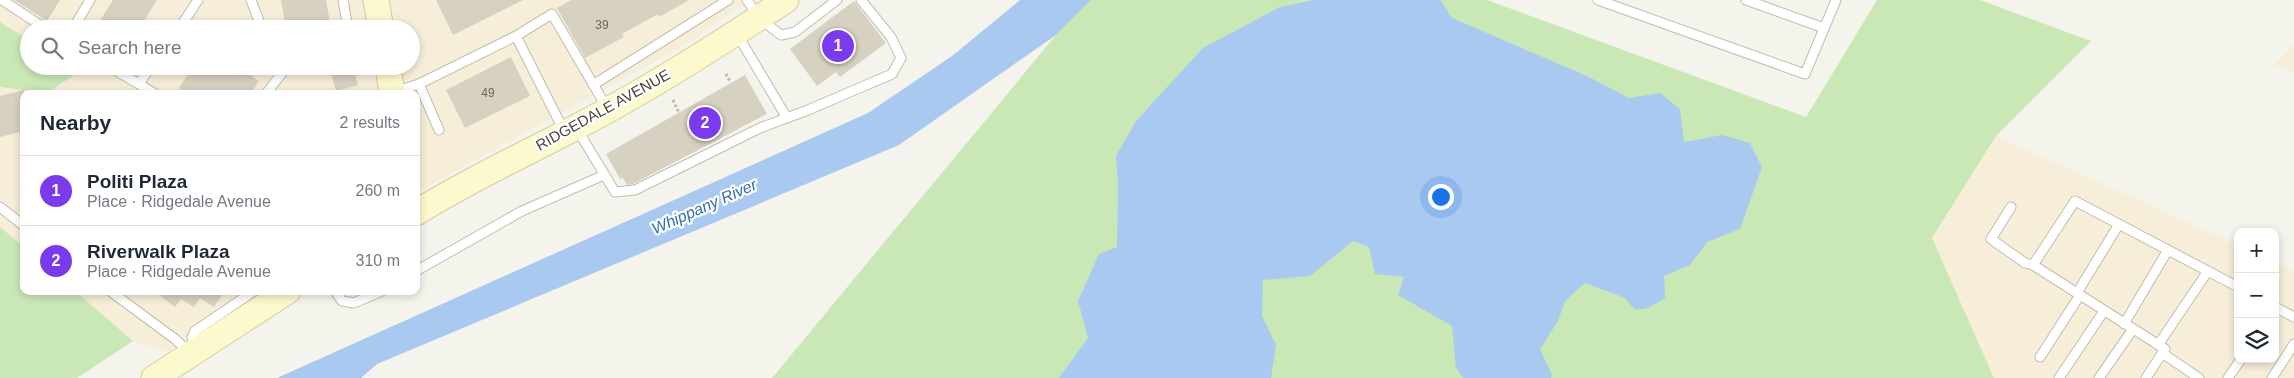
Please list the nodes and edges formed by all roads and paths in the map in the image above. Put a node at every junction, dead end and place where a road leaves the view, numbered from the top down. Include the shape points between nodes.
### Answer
1 (2, 0) edge
2 (90, 0) edge
3 (198, 0) edge
4 (251, 0) edge
5 (343, 0) edge
6 (376, 0) edge
7 (728, 0) edge
8 (786, 0) edge
9 (837, 0) edge
10 (861, 0) edge
11 (1598, 0) edge
12 (1746, 0) edge
13 (1836, 0) edge
14 (1612, 3) edge
15 (753, 9) edge
16 (32, 20) edge
17 (78, 20) edge
18 (185, 20) edge
19 (259, 20) edge
20 (346, 20) edge
21 (379, 20) edge
22 (1824, 28) junction
23 (736, 32) junction
24 (516, 36) junction
25 (726, 74) dead end
26 (124, 75) edge
27 (145, 75) edge
28 (389, 75) edge
29 (279, 76) edge
30 (731, 83) dead end
31 (139, 84) junction
32 (419, 84) junction
33 (593, 84) junction
34 (149, 90) edge
35 (269, 90) edge
36 (392, 90) edge
37 (401, 90) edge
38 (672, 100) dead end
39 (608, 109) junction
40 (679, 113) dead end
41 (787, 118) junction
42 (439, 130) dead end
43 (571, 130) junction
44 (604, 175) junction
45 (0, 207) edge
46 (420, 207) edge
47 (2011, 207) dead end
48 (20, 223) edge
49 (2119, 224) junction
50 (2168, 250) junction
51 (2033, 265) junction
52 (420, 269) edge
53 (2208, 271) junction
54 (2234, 285) edge
55 (2078, 294) junction
56 (116, 295) edge
57 (266, 295) edge
58 (338, 295) edge
59 (373, 295) edge
60 (2279, 310) edge
61 (2104, 311) junction
62 (2294, 317) edge
63 (2124, 324) junction
64 (2133, 329) junction
65 (2294, 344) edge
66 (189, 346) junction
67 (2160, 349) junction
68 (2040, 357) dead end
69 (2238, 363) edge
70 (154, 378) edge
71 (2059, 378) edge
72 (2099, 378) edge
73 (2146, 378) edge
74 (2199, 378) edge
75 (2228, 378) edge
76 (2272, 378) edge

1 - 16 lane
2 - 17 lane
3 - 18 lane
4 - 19 lane
5 - 20 lane
6 - 21 main road
7 - 33 lane
8 - 15 main road, RIDGEDALE AVENUE
9 - 15 lane via 795,32 781,35
10 - 41 lane via 891,37 901,58 892,74
11 - 14 lane
12 - 22 lane
13 - 22 lane
14 - 22 lane via 1805,74
15 - 23 main road, RIDGEDALE AVENUE
23 - 39 main road, RIDGEDALE AVENUE
23 - 41 lane
24 - 32 lane
24 - 33 lane via 552,14
24 - 43 lane
25 - 30 path
26 - 31 lane
27 - 31 lane
28 - 36 main road
29 - 35 lane
31 - 34 lane
32 - 37 lane
32 - 42 lane
33 - 39 lane
38 - 40 path
39 - 43 main road, RIDGEDALE AVENUE
41 - 44 lane via 760,128 635,190 615,192
43 - 44 lane
43 - 46 main road, RIDGEDALE AVENUE
44 - 52 lane via 522,211
45 - 48 lane
47 - 51 lane via 1990,239
49 - 50 lane
49 - 51 lane via 2075,201
49 - 55 lane
50 - 53 lane
50 - 63 lane
51 - 55 lane
53 - 54 lane
53 - 67 lane
55 - 61 lane
55 - 68 lane
56 - 66 lane
57 - 66 main road
58 - 59 lane via 342,301 354,303
60 - 62 lane
61 - 63 lane
61 - 71 lane
63 - 64 lane
64 - 67 lane
64 - 72 lane
65 - 76 lane
66 - 70 main road
67 - 73 lane
67 - 74 lane
69 - 75 lane

